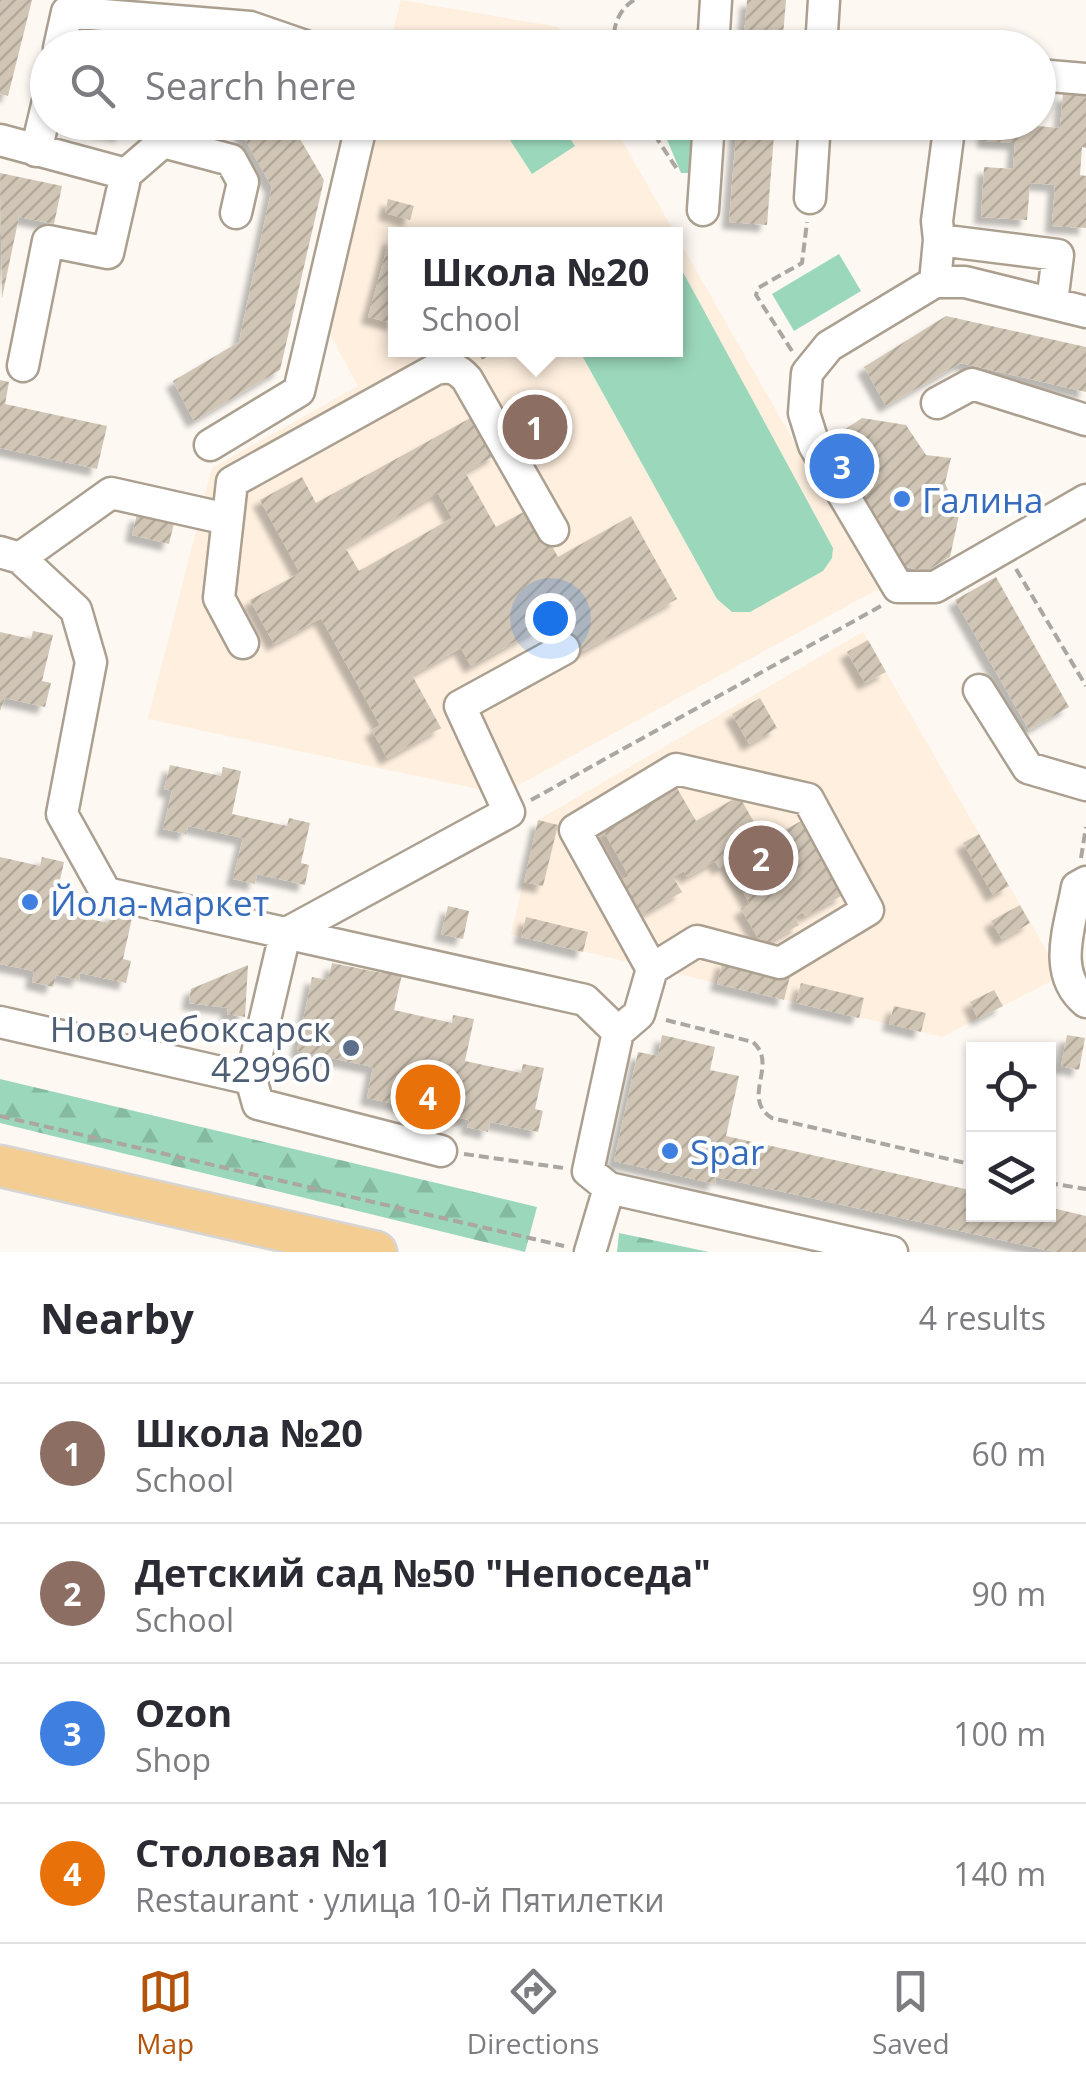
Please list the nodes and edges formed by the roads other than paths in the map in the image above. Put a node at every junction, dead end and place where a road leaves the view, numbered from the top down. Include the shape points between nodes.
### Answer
1 (716, 0) edge
2 (824, 0) edge
3 (68, 6) edge
4 (261, 30) edge
5 (714, 30) edge
6 (822, 30) edge
7 (1056, 76) edge
8 (1086, 79) edge
9 (0, 140) edge
10 (39, 140) edge
11 (358, 140) edge
12 (707, 140) edge
13 (814, 140) edge
14 (948, 140) edge
15 (36, 151) junction
16 (126, 174) junction
17 (810, 198) road end
18 (703, 210) road end
19 (236, 213) dead end
20 (939, 240) junction
21 (1072, 256) edge
22 (935, 282) junction
23 (1052, 302) junction
24 (1086, 312) edge
25 (23, 366) dead end
26 (937, 404) dead end
27 (1086, 420) edge
28 (210, 444) dead end
29 (1086, 500) edge
30 (227, 518) junction
31 (553, 530) dead end
32 (10, 555) edge
33 (242, 643) dead end
34 (564, 648) dead end
35 (978, 690) dead end
36 (1086, 785) edge
37 (1086, 882) edge
38 (285, 934) junction
39 (652, 969) junction
40 (1086, 1002) edge
41 (0, 1022) edge
42 (628, 1023) junction
43 (251, 1078) junction
44 (441, 1150) road end
45 (0, 1166) edge
46 (598, 1179) junction
47 (325, 1246) edge
48 (376, 1252) edge
49 (590, 1252) edge
50 (892, 1252) edge

1 - 5 lane
2 - 6 lane
3 - 4 lane
7 - 8 lane
9 - 15 lane
10 - 15 lane
11 - 28 lane via 299,391
12 - 18 lane
13 - 17 lane
14 - 20 lane
15 - 16 lane
16 - 19 lane via 162,142 230,160 243,182
16 - 25 lane via 108,253 48,241
20 - 21 lane
20 - 22 lane
21 - 23 lane
22 - 23 lane via 965,282
22 - 29 lane via 829,346 807,372 804,414 814,444 898,587 935,587
23 - 24 lane
26 - 27 lane via 972,384
30 - 31 lane via 232,482 448,366 468,378
30 - 32 lane via 111,494
30 - 33 lane via 218,598
32 - 38 lane via 76,610 91,662 62,814 106,893
34 - 38 lane via 460,706 509,812
35 - 36 lane via 1028,768
37 - 40 lane via 1076,887 1063,965 1070,986
38 - 42 lane via 585,1000
38 - 43 lane
39 - 39 lane via 576,830 676,769 808,799 868,910 780,963 698,941
39 - 42 lane
41 - 43 lane
42 - 46 lane
43 - 44 lane via 258,1104
45 - 47 main road
46 - 49 lane
46 - 50 lane
47 - 48 main road

